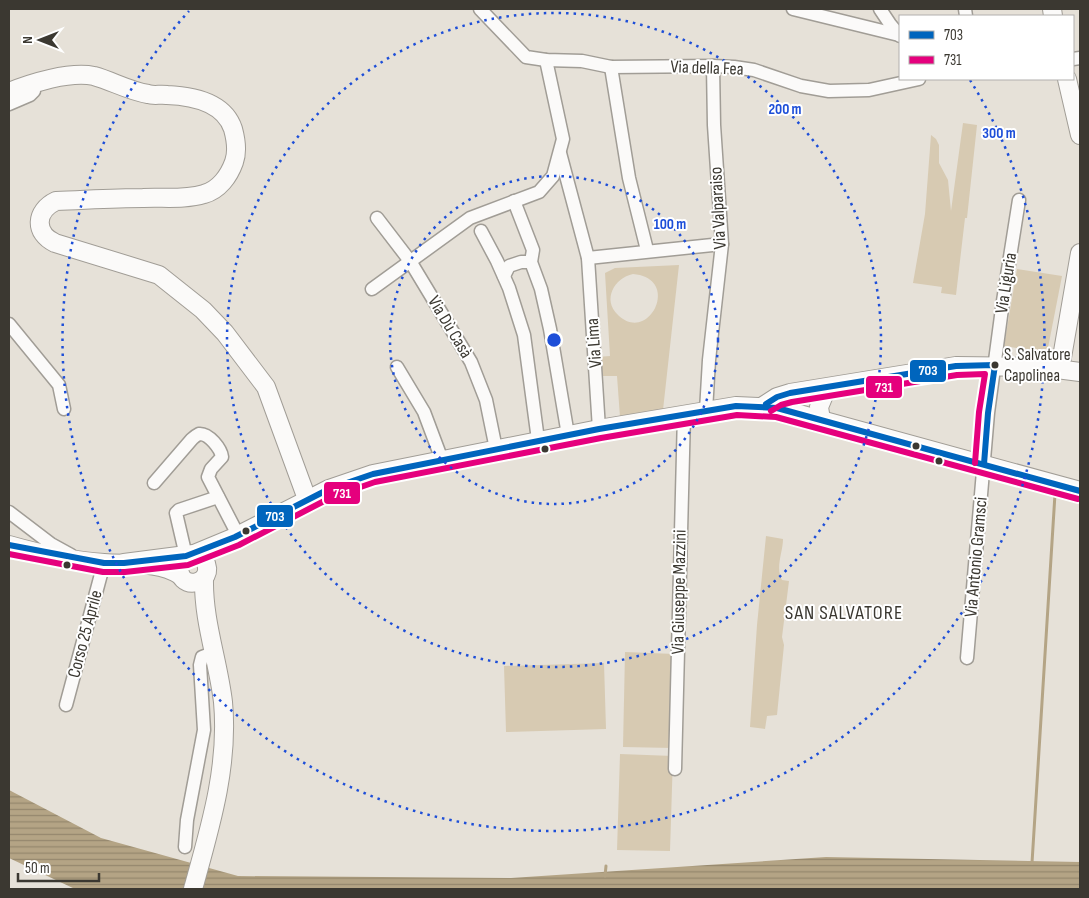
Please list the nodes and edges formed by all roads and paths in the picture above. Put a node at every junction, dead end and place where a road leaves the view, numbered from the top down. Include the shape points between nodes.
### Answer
1 (480, 9) edge
2 (793, 9) edge
3 (880, 9) edge
4 (899, 34) edge
5 (899, 35) edge
6 (546, 60) junction
7 (713, 66) junction
8 (611, 67) junction
9 (914, 80) edge
10 (1067, 80) edge
11 (34, 83) junction
12 (9, 92) edge
13 (9, 104) edge
14 (1080, 135) edge
15 (560, 152) junction
16 (1019, 200) dead end
17 (514, 201) junction
18 (377, 218) dead end
19 (481, 232) dead end
20 (722, 244) junction
21 (647, 250) junction
22 (1080, 253) edge
23 (588, 258) junction
24 (410, 261) junction
25 (531, 262) junction
26 (504, 276) junction
27 (372, 289) dead end
28 (9, 324) edge
29 (995, 365) junction
30 (398, 367) dead end
31 (1060, 369) junction
32 (1080, 372) edge
33 (842, 385) junction
34 (824, 395) junction
35 (763, 406) junction
36 (64, 409) dead end
37 (785, 410) junction
38 (706, 411) junction
39 (684, 414) junction
40 (821, 420) junction
41 (599, 429) junction
42 (568, 435) junction
43 (538, 440) junction
44 (496, 449) junction
45 (442, 460) junction
46 (984, 464) junction
47 (154, 483) dead end
48 (1080, 491) edge
49 (218, 497) junction
50 (307, 500) junction
51 (9, 512) edge
52 (26, 526) junction
53 (237, 536) junction
54 (12, 544) edge
55 (80, 560) junction
56 (104, 563) junction
57 (193, 568) junction
58 (215, 652) junction
59 (967, 658) dead end
60 (66, 705) dead end
61 (675, 769) dead end
62 (185, 848) dead end
63 (193, 889) edge

1 - 6 street, Via della Fea via 526,56
2 - 5 street
3 - 4 street
6 - 8 street, Via della Fea via 582,61
6 - 15 street via 563,139
7 - 8 street, Via della Fea
7 - 9 street, Via della Fea via 754,70 801,86 829,91 869,90
7 - 20 street, Via Valparaiso
8 - 21 street via 629,178
10 - 14 street
11 - 12 street
11 - 13 street via 34,91 30,95
11 - 50 street via 69,76 92,76 148,95 206,101 220,110 231,124 236,156 220,185 205,194 56,201 41,215 41,229 55,243 159,275 203,310 266,387
15 - 17 street via 553,176 539,192
15 - 23 street, Via Lima
16 - 29 street, Via Liguria
17 - 24 street via 470,218
17 - 25 street via 533,250
18 - 24 street, Via Dù Casà
19 - 26 street
20 - 21 street
20 - 38 street, Via Valparaiso
21 - 23 street
22 - 31 street
23 - 41 street, Via Lima
24 - 27 street
24 - 44 street, Via Dù Casà via 476,372 486,400
25 - 26 street via 509,266
25 - 42 street via 550,329
26 - 43 street via 524,335
28 - 36 street via 59,385
29 - 31 street
29 - 33 street via 956,366
29 - 46 street, Via Antonio Gramsci
30 - 45 street via 424,412
31 - 32 street
33 - 34 street
33 - 35 street via 790,393
34 - 37 street
34 - 40 street via 819,407
35 - 37 street
35 - 38 street
37 - 40 street
38 - 39 street
39 - 41 street
39 - 61 street, Via Giuseppe Mazzini
40 - 46 street
41 - 42 street
42 - 43 street
43 - 44 street
44 - 45 street
45 - 50 street via 374,474
46 - 48 street
46 - 59 street, Via Antonio Gramsci
47 - 49 street via 199,434 206,436 222,452 208,478
49 - 53 street
49 - 57 street via 176,513
50 - 53 street
51 - 52 street
52 - 54 street via 26,538
52 - 55 street
53 - 57 street
54 - 55 street
55 - 56 street
56 - 57 street
56 - 60 street, Corso 25 Aprile
57 - 58 street
58 - 62 street via 202,658 200,665 204,730
58 - 63 street via 221,688 223,756 213,816

